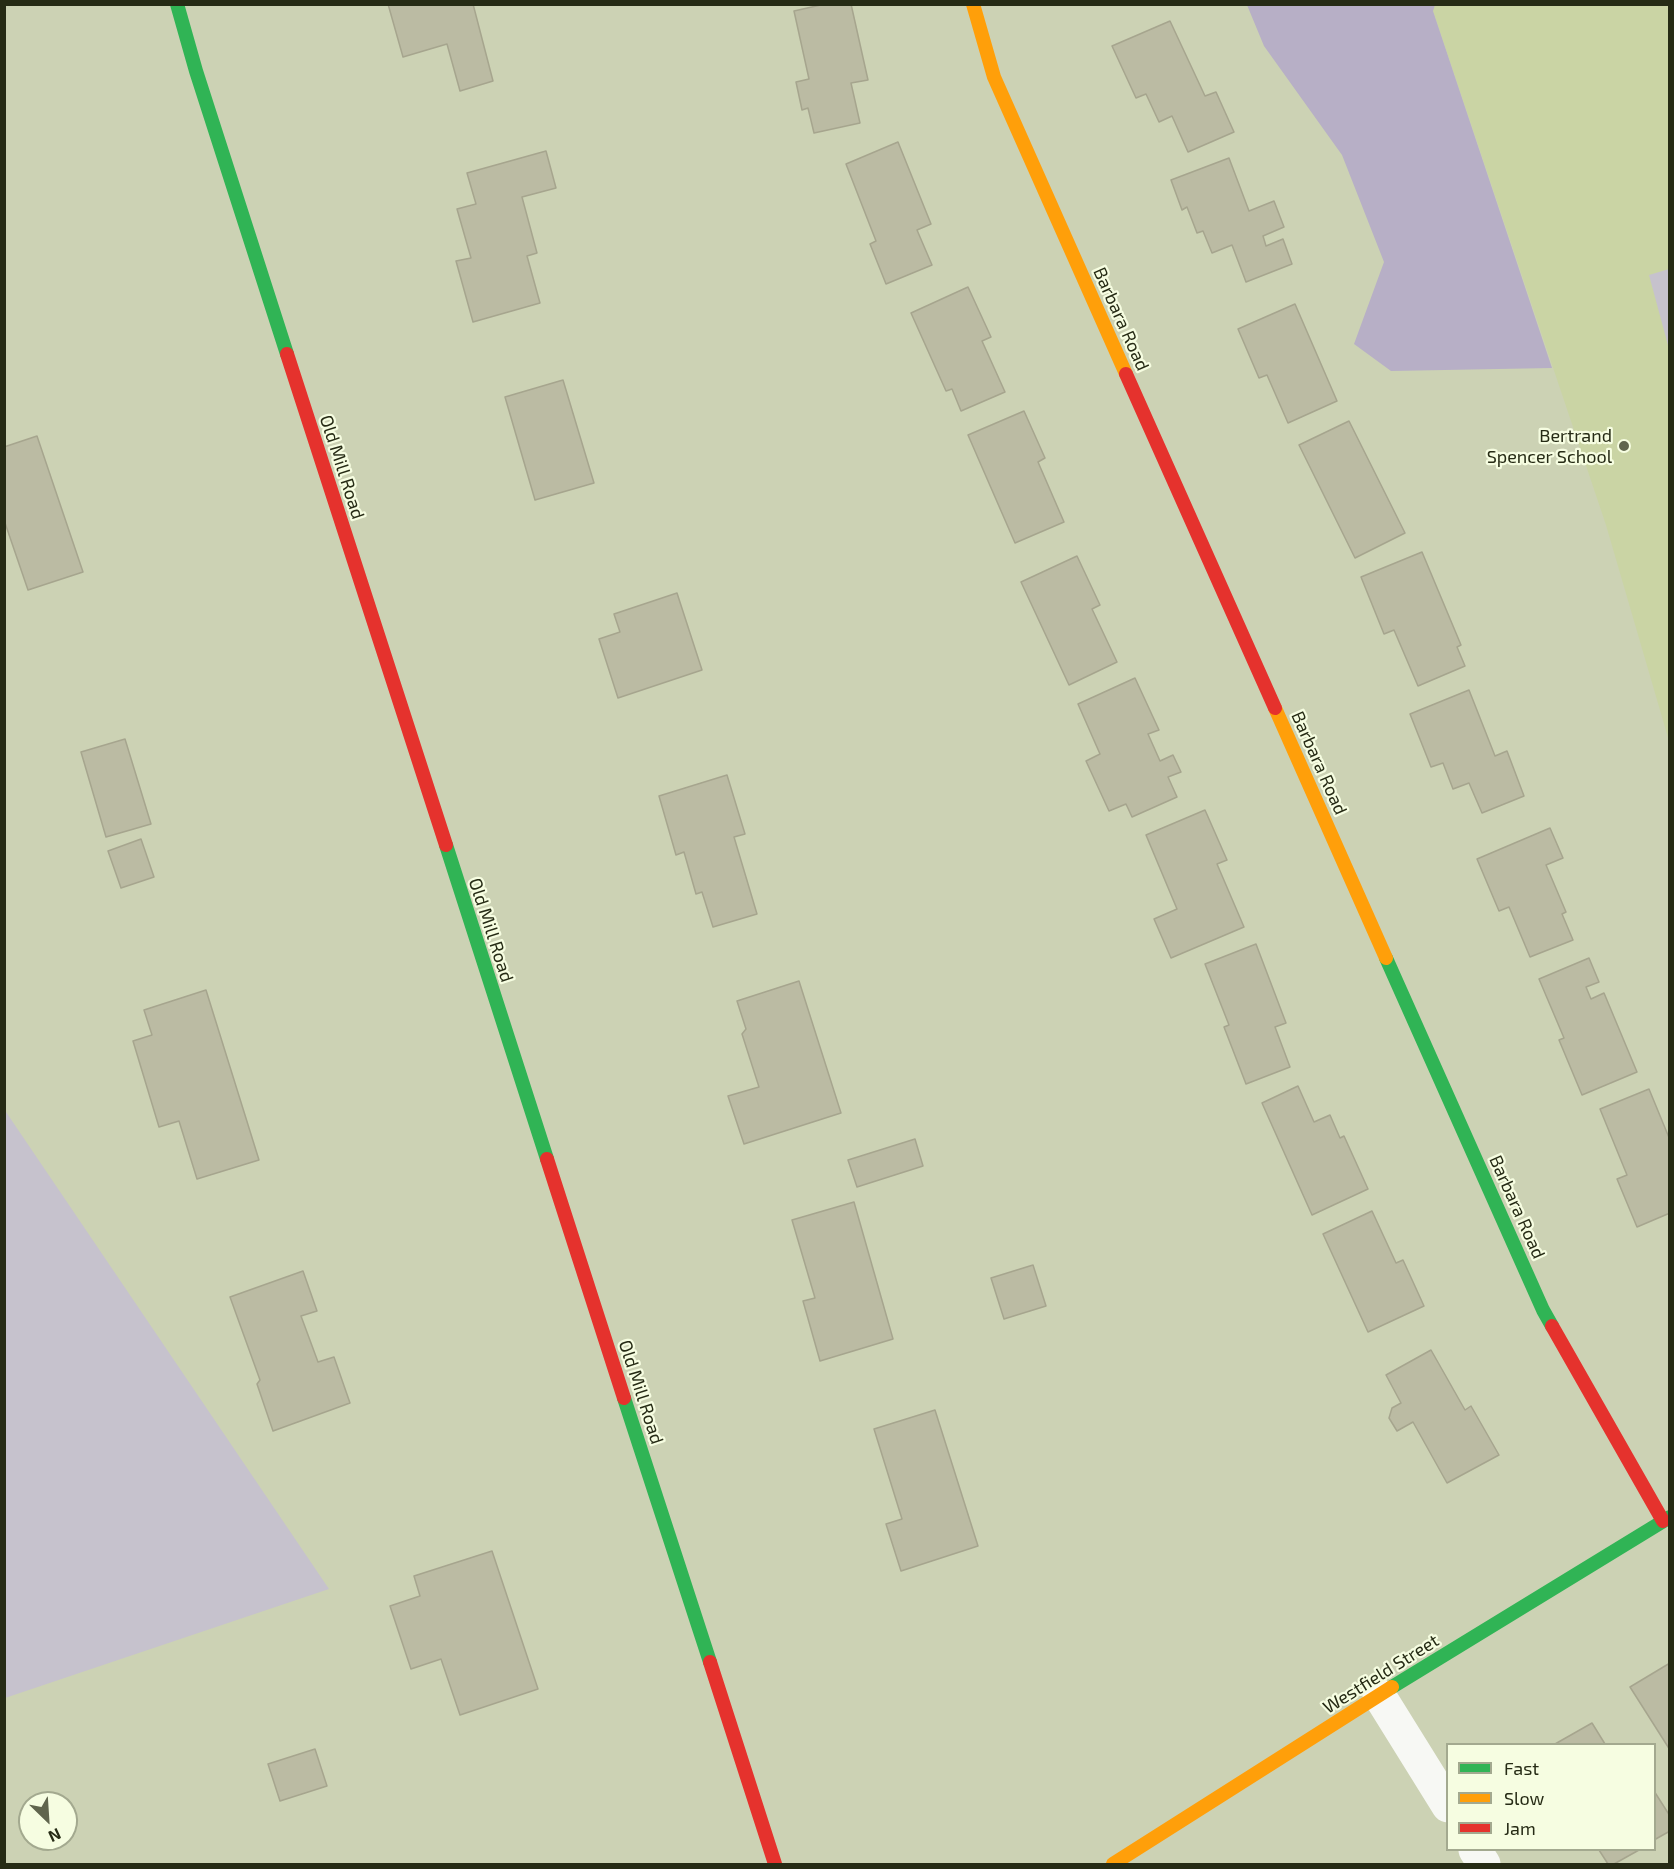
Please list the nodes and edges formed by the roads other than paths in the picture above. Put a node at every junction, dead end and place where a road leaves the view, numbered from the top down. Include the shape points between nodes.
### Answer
1 (177, 4) edge
2 (974, 4) edge
3 (1666, 1519) edge
4 (1379, 1695) junction
5 (1446, 1803) edge
6 (1475, 1851) edge
7 (775, 1864) edge
8 (1113, 1864) edge
9 (1484, 1864) edge

1 - 7 street, Old Mill Road
2 - 3 street, Barbara Road via 994,77 1543,1310
3 - 4 street, Westfield Street
4 - 5 street
4 - 8 street, Westfield Street
6 - 9 street

